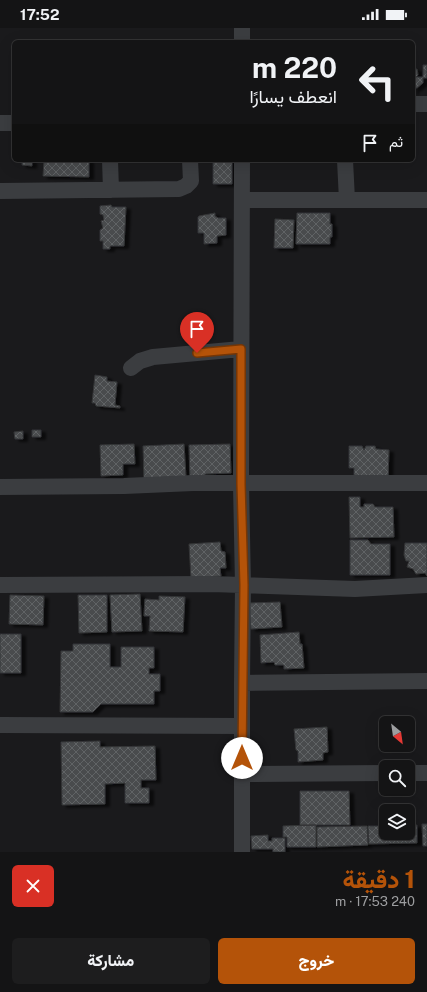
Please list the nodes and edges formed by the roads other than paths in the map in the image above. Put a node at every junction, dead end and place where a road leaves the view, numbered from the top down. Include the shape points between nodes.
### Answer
1 (242, 28) edge
2 (242, 40) edge
3 (415, 104) edge
4 (427, 104) edge
5 (0, 123) edge
6 (12, 123) edge
7 (110, 162) edge
8 (190, 162) edge
9 (242, 162) edge
10 (344, 162) edge
11 (111, 190) junction
12 (0, 191) edge
13 (242, 200) junction
14 (347, 200) junction
15 (427, 200) edge
16 (241, 349) junction
17 (131, 368) dead end
18 (427, 483) edge
19 (241, 484) junction
20 (0, 487) edge
21 (0, 585) edge
22 (244, 585) junction
23 (427, 585) edge
24 (427, 681) edge
25 (242, 683) junction
26 (0, 725) edge
27 (242, 726) junction
28 (379, 773) edge
29 (415, 773) edge
30 (427, 773) edge
31 (242, 774) junction
32 (242, 852) edge

1 - 2 street
3 - 4 street
5 - 6 street
7 - 11 street
8 - 11 street via 190,181 179,189
9 - 13 street
10 - 14 street
11 - 12 street
13 - 14 street
13 - 16 street
14 - 15 street
16 - 17 street via 153,357 140,361
16 - 19 street
18 - 19 street
19 - 20 street
19 - 22 street
21 - 22 street
22 - 23 street via 355,589
22 - 25 street
24 - 25 street
25 - 27 street
26 - 27 street
27 - 31 street
28 - 31 street
29 - 30 street
31 - 32 street

